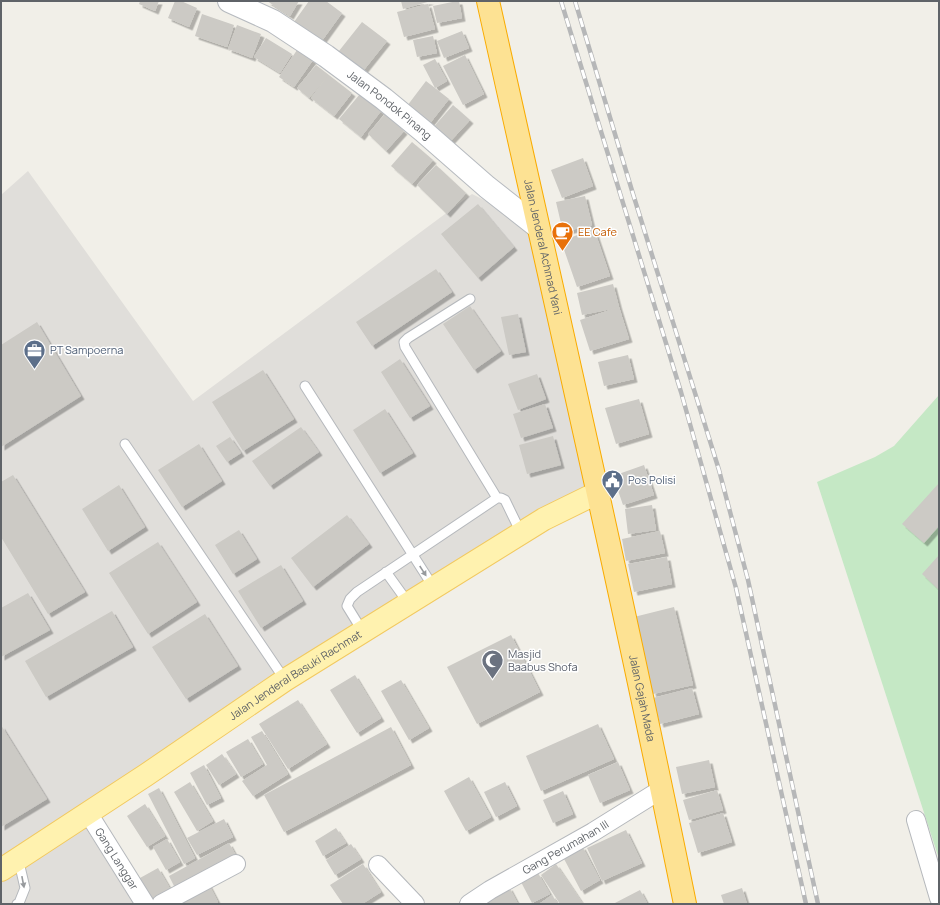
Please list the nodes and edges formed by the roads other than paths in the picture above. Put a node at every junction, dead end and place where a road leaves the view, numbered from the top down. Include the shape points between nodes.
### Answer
1 (229, 1) edge
2 (488, 1) edge
3 (538, 227) junction
4 (470, 299) dead end
5 (305, 386) dead end
6 (125, 444) dead end
7 (597, 493) junction
8 (497, 498) junction
9 (521, 533) junction
10 (412, 555) junction
11 (386, 572) junction
12 (434, 588) junction
13 (409, 604) junction
14 (363, 632) junction
15 (285, 680) junction
16 (662, 789) junction
17 (88, 813) junction
18 (916, 820) dead end
19 (10, 864) edge
20 (236, 864) dead end
21 (378, 865) dead end
22 (939, 898) edge
23 (17, 904) edge
24 (145, 904) edge
25 (161, 904) edge
26 (415, 904) edge
27 (469, 904) edge
28 (685, 904) edge

1 - 3 street, Jalan Pondok Pinang via 273,21 326,56 423,130
2 - 3 highway, Jalan Jenderal Achmad Yani
3 - 7 highway, Jalan Jenderal Achmad Yani
4 - 8 lane via 404,342 405,348
5 - 10 lane
6 - 15 lane
7 - 9 main road, Jalan Jenderal Basuki Rachmat
7 - 16 highway, Jalan Gajah Mada
8 - 9 lane via 505,500
8 - 10 lane
9 - 12 main road, Jalan Jenderal Basuki Rachmat
10 - 11 lane
10 -> 12 lane
11 - 13 lane
11 - 14 lane via 357,592 346,606
12 - 13 main road, Jalan Jenderal Basuki Rachmat
13 - 14 main road, Jalan Jenderal Basuki Rachmat
14 - 15 main road, Jalan Jenderal Basuki Rachmat
15 - 17 main road, Jalan Jenderal Basuki Rachmat
16 - 27 street, Gang Perumahan III
16 - 28 highway, Jalan Gajah Mada
17 - 19 main road, Jalan Jenderal Basuki Rachmat
17 - 24 street, Gang Langgar
18 - 22 street
19 -> 23 lane via 25,888
20 - 25 street
21 - 26 street

